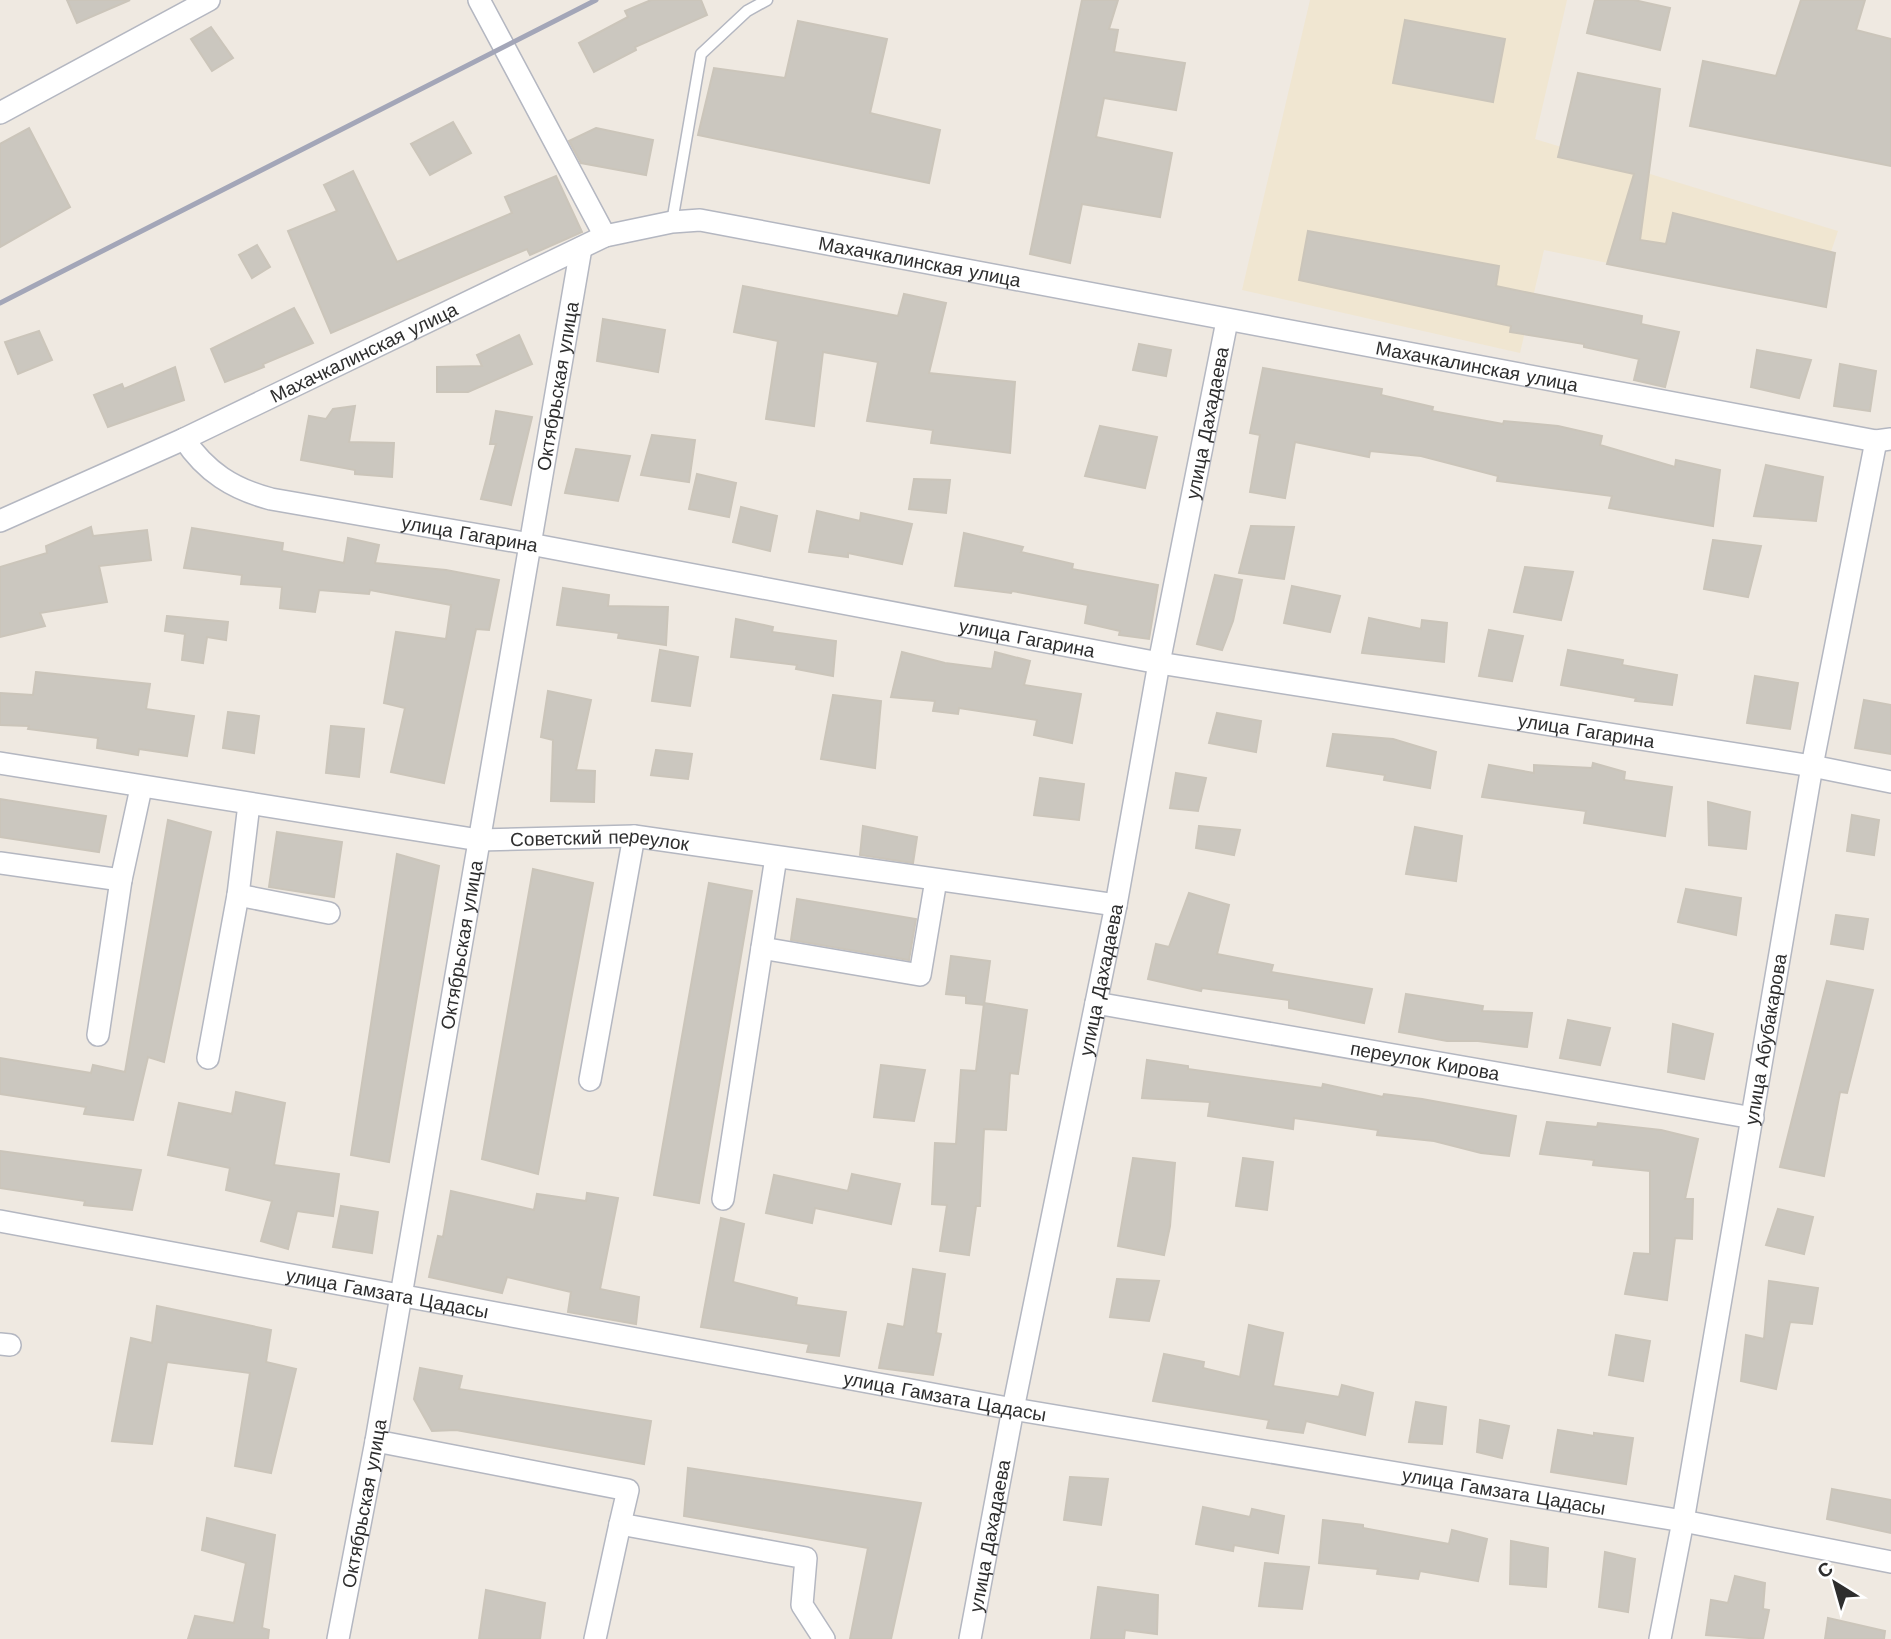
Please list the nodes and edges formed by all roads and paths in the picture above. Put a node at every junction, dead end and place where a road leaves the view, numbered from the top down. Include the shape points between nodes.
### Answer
1 (209, 0) edge
2 (479, 0) edge
3 (767, 0) edge
4 (0, 113) edge
5 (672, 222) junction
6 (605, 236) junction
7 (582, 248) junction
8 (1227, 321) junction
9 (184, 439) junction
10 (1884, 440) edge
11 (0, 521) edge
12 (530, 544) junction
13 (1159, 663) junction
14 (0, 763) edge
15 (1812, 766) junction
16 (1891, 782) edge
17 (141, 788) junction
18 (249, 804) junction
19 (634, 836) junction
20 (479, 840) junction
21 (776, 857) junction
22 (0, 863) edge
23 (121, 880) junction
24 (936, 880) junction
25 (238, 895) junction
26 (1116, 905) junction
27 (329, 913) dead end
28 (762, 948) junction
29 (1096, 1003) junction
30 (98, 1035) dead end
31 (208, 1058) dead end
32 (590, 1080) dead end
33 (1753, 1118) junction
34 (723, 1199) dead end
35 (0, 1221) edge
36 (399, 1296) junction
37 (1013, 1409) junction
38 (376, 1441) junction
39 (1683, 1521) junction
40 (620, 1524) junction
41 (1891, 1562) edge
42 (338, 1639) edge
43 (595, 1639) edge
44 (824, 1639) edge
45 (970, 1639) edge
46 (1660, 1639) edge

1 - 4 street
2 - 6 street
3 - 5 lane via 747,11 701,54
5 - 6 street, Махачкалинская улица
5 - 8 street, Махачкалинская улица via 700,220
6 - 7 street, Махачкалинская улица
7 - 9 street, Махачкалинская улица
7 - 12 street, Октябрьская улица
8 - 10 street, Махачкалинская улица
8 - 13 street, улица Дахадаева
9 - 11 street, Махачкалинская улица
9 - 12 street, улица Гагарина via 217,476 247,493
10 - 15 street, улица Абубакарова
12 - 13 street, улица Гагарина
12 - 20 street, Октябрьская улица
13 - 15 street, улица Гагарина
13 - 26 street, улица Дахадаева
14 - 17 street, Советский переулок
15 - 16 street, улица Гагарина
15 - 33 street, улица Абубакарова
17 - 18 street, Советский переулок
17 - 23 street
18 - 20 street, Советский переулок
18 - 25 street
19 - 20 street, Советский переулок
19 - 21 street, Советский переулок
19 - 32 street
20 - 36 street, Октябрьская улица
21 - 24 street, Советский переулок
21 - 28 street
22 - 23 street
23 - 30 street
24 - 26 street, Советский переулок
24 - 28 street via 920,975
25 - 27 street
25 - 31 street
26 - 29 street, улица Дахадаева
28 - 34 street
29 - 33 street, переулок Кирова
29 - 37 street, улица Дахадаева
33 - 39 street, улица Абубакарова
35 - 36 street, улица Гамзата Цадасы
36 - 37 street, улица Гамзата Цадасы
36 - 38 street, Октябрьская улица
37 - 39 street, улица Гамзата Цадасы
37 - 45 street, улица Дахадаева
38 - 40 street via 628,1490
38 - 42 street, Октябрьская улица
39 - 41 street, улица Гамзата Цадасы
39 - 46 street, улица Абубакарова
40 - 43 street
40 - 44 street via 806,1558 802,1605

